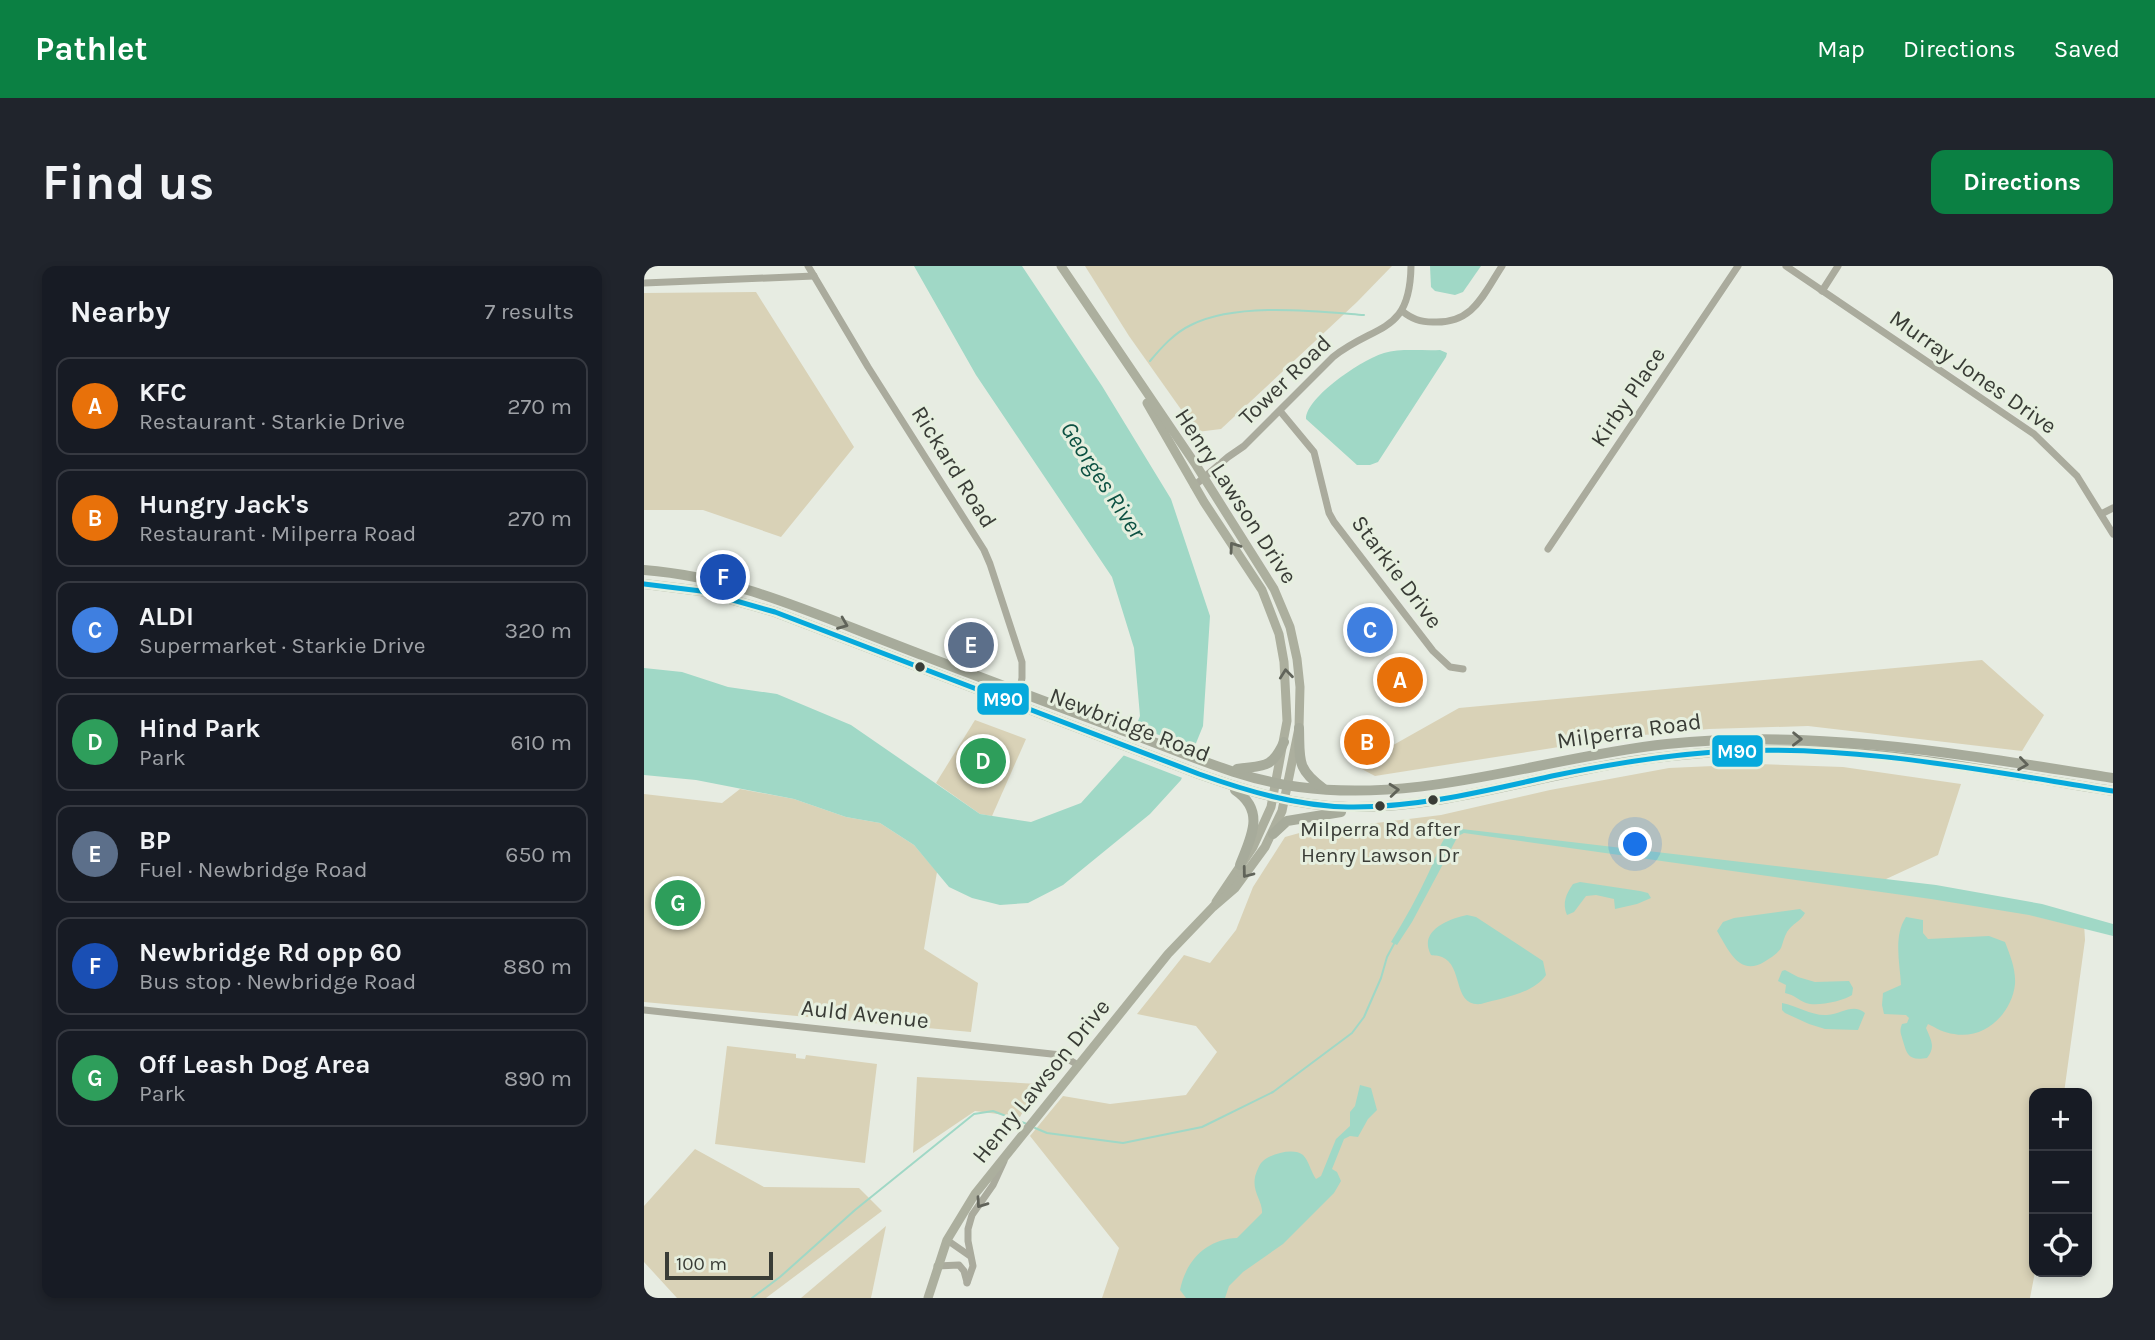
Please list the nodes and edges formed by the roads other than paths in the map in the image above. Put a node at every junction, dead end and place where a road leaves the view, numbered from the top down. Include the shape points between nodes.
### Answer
1 (808, 266) edge
2 (1060, 266) edge
3 (1411, 266) edge
4 (1502, 266) edge
5 (1738, 266) edge
6 (1786, 266) edge
7 (1838, 266) edge
8 (814, 276) junction
9 (648, 282) edge
10 (1822, 290) junction
11 (1402, 311) junction
12 (1135, 379) junction
13 (1280, 411) junction
14 (1203, 479) junction
15 (1194, 486) junction
16 (2113, 508) edge
17 (2101, 514) junction
18 (2113, 534) edge
19 (1548, 549) dead end
20 (644, 570) edge
21 (644, 584) edge
22 (1462, 670) dead end
23 (1019, 692) junction
24 (1017, 704) junction
25 (1299, 728) junction
26 (1284, 743) junction
27 (1230, 769) junction
28 (2113, 778) edge
29 (1222, 782) junction
30 (1282, 784) junction
31 (1326, 790) junction
32 (2113, 791) edge
33 (1279, 799) junction
34 (1382, 806) junction
35 (1273, 834) junction
36 (1240, 865) junction
37 (1213, 907) junction
38 (644, 1010) edge
39 (1078, 1065) junction
40 (1007, 1154) junction
41 (947, 1240) junction
42 (971, 1256) junction
43 (937, 1266) junction
44 (928, 1298) edge

1 - 8 street, Rickard Road
2 - 12 main road, Henry Lawson Drive
3 - 11 street via 1410,293
4 - 11 street via 1472,310 1456,321 1421,321
5 - 19 street, Kirby Place
6 - 10 street, Murray Jones Drive
7 - 10 street
8 - 9 street
8 - 23 street, Rickard Road via 990,564 1022,662
10 - 17 street, Murray Jones Drive via 2034,434 2077,476
11 - 13 street, Tower Road via 1384,328 1333,357
12 - 14 main road, Henry Lawson Drive
12 - 15 main road, Henry Lawson Drive
13 - 14 street, Tower Road
13 - 22 street, Starkie Drive via 1314,452 1334,522 1433,651 1450,667
14 - 15 street, Tower Road
14 - 25 main road, Henry Lawson Drive via 1282,606 1297,659
26 -> 15 main road, Henry Lawson Drive via 1287,689 1269,606 1252,572
16 - 17 street
17 - 18 street, Murray Jones Drive
20 -> 23 highway, Newbridge Road via 702,578 780,599
21 - 24 highway, Newbridge Road via 750,603
23 - 24 street, Rickard Road
23 - 27 highway, Newbridge Road
24 - 29 highway, Newbridge Road
25 - 30 main road, Henry Lawson Drive
25 - 31 highway via 1302,769
26 - 27 highway via 1266,765
26 - 30 main road, Henry Lawson Drive
27 - 30 highway, Newbridge Road
31 -> 28 highway, Milperra Road via 1395,790 1625,749 1759,739 1872,744
29 - 33 highway, Newbridge Road
29 - 36 highway via 1242,794 1253,809 1252,833
30 - 31 highway, Milperra Road
30 - 33 main road, Henry Lawson Drive
32 - 34 highway, Milperra Road via 1909,760 1757,750 1625,762
33 - 34 highway, Milperra Road
33 - 35 main road, Henry Lawson Drive
33 - 36 main road, Henry Lawson Drive
34 - 35 highway via 1291,819
35 -> 37 main road, Henry Lawson Drive via 1245,876
36 - 37 main road, Henry Lawson Drive
37 - 39 main road, Henry Lawson Drive via 1168,954
38 - 39 street, Auld Avenue via 1061,1055
39 - 40 main road, Henry Lawson Drive
40 - 41 main road, Henry Lawson Drive via 969,1202
40 -> 42 street via 972,1215 968,1229
41 - 42 street
41 - 43 main road, Henry Lawson Drive
42 - 43 street via 967,1283 959,1265
43 - 44 main road, Henry Lawson Drive

